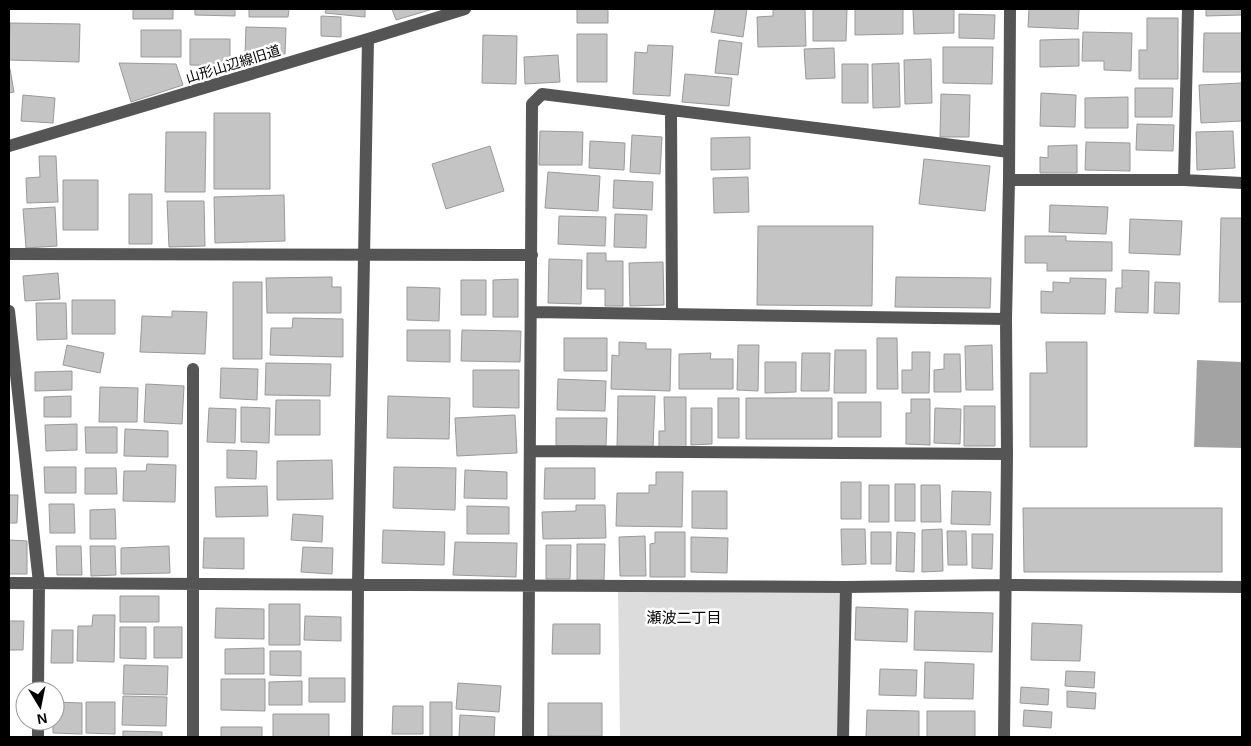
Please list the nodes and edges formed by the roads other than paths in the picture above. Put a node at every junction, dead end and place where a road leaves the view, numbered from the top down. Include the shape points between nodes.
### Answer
1 (465, 9) edge
2 (1010, 9) edge
3 (1188, 9) edge
4 (368, 39) junction
5 (671, 110) junction
6 (9, 146) edge
7 (1009, 152) junction
8 (1009, 180) junction
9 (1184, 180) junction
10 (1242, 183) edge
11 (9, 254) edge
12 (532, 255) junction
13 (364, 256) junction
14 (9, 311) edge
15 (531, 312) junction
16 (672, 314) junction
17 (1006, 319) junction
18 (193, 369) dead end
19 (530, 452) junction
20 (1007, 454) junction
21 (9, 582) edge
22 (39, 583) junction
23 (194, 583) junction
24 (358, 584) junction
25 (529, 585) junction
26 (1006, 585) junction
27 (846, 587) junction
28 (1242, 587) edge
29 (38, 681) edge
30 (193, 737) edge
31 (357, 737) edge
32 (528, 737) edge
33 (843, 737) edge
34 (1004, 737) edge

1 - 4 street, 山形山辺線旧道
2 - 7 street
3 - 9 street
4 - 6 street, 山形山辺線旧道
4 - 13 street
5 - 7 street
5 - 12 street via 542,94 532,104
5 - 16 street
7 - 8 street
8 - 9 street
8 - 17 street
9 - 10 street
11 - 13 street
12 - 13 street
12 - 15 street
13 - 24 street
14 - 22 street
15 - 16 street
15 - 19 street
16 - 17 street
17 - 20 street
18 - 23 street
19 - 20 street
19 - 25 street
20 - 26 street
21 - 22 street
22 - 23 street
22 - 29 street
23 - 24 street
23 - 30 street
24 - 25 street
24 - 31 street
25 - 27 street
25 - 32 street
26 - 27 street
26 - 28 street
26 - 34 street
27 - 33 street

